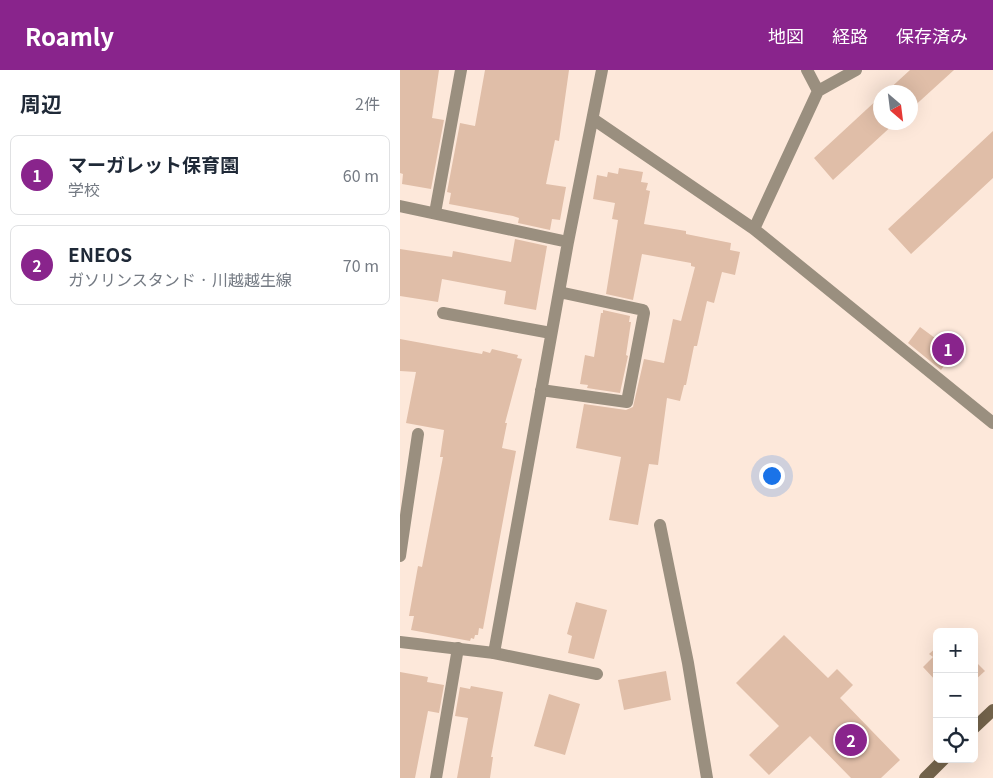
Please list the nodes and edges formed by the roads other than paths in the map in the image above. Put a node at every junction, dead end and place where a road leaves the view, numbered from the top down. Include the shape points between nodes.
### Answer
1 (461, 70) edge
2 (602, 70) edge
3 (807, 70) edge
4 (856, 70) edge
5 (818, 91) junction
6 (593, 119) junction
7 (400, 206) edge
8 (436, 213) junction
9 (754, 229) junction
10 (568, 242) junction
11 (559, 292) junction
12 (443, 314) dead end
13 (551, 334) junction
14 (541, 390) junction
15 (993, 423) edge
16 (418, 434) dead end
17 (660, 525) dead end
18 (401, 534) edge
19 (400, 556) edge
20 (400, 642) edge
21 (458, 648) junction
22 (494, 653) junction
23 (597, 674) dead end
24 (993, 710) edge
25 (978, 724) edge
26 (940, 763) edge
27 (436, 778) edge
28 (707, 778) edge
29 (925, 778) edge

1 - 8 street
2 - 6 street
3 - 5 street
4 - 5 street
5 - 9 street
6 - 9 street
6 - 10 street
7 - 8 street
8 - 10 street
9 - 15 street
10 - 11 street
11 - 13 street
11 - 14 street via 643,310 644,313 626,402
12 - 13 street
13 - 14 street
14 - 22 street
16 - 18 street
17 - 28 street
18 - 19 street
20 - 21 street
21 - 22 street
21 - 27 street
22 - 23 street
24 - 25 main road
26 - 29 main road

